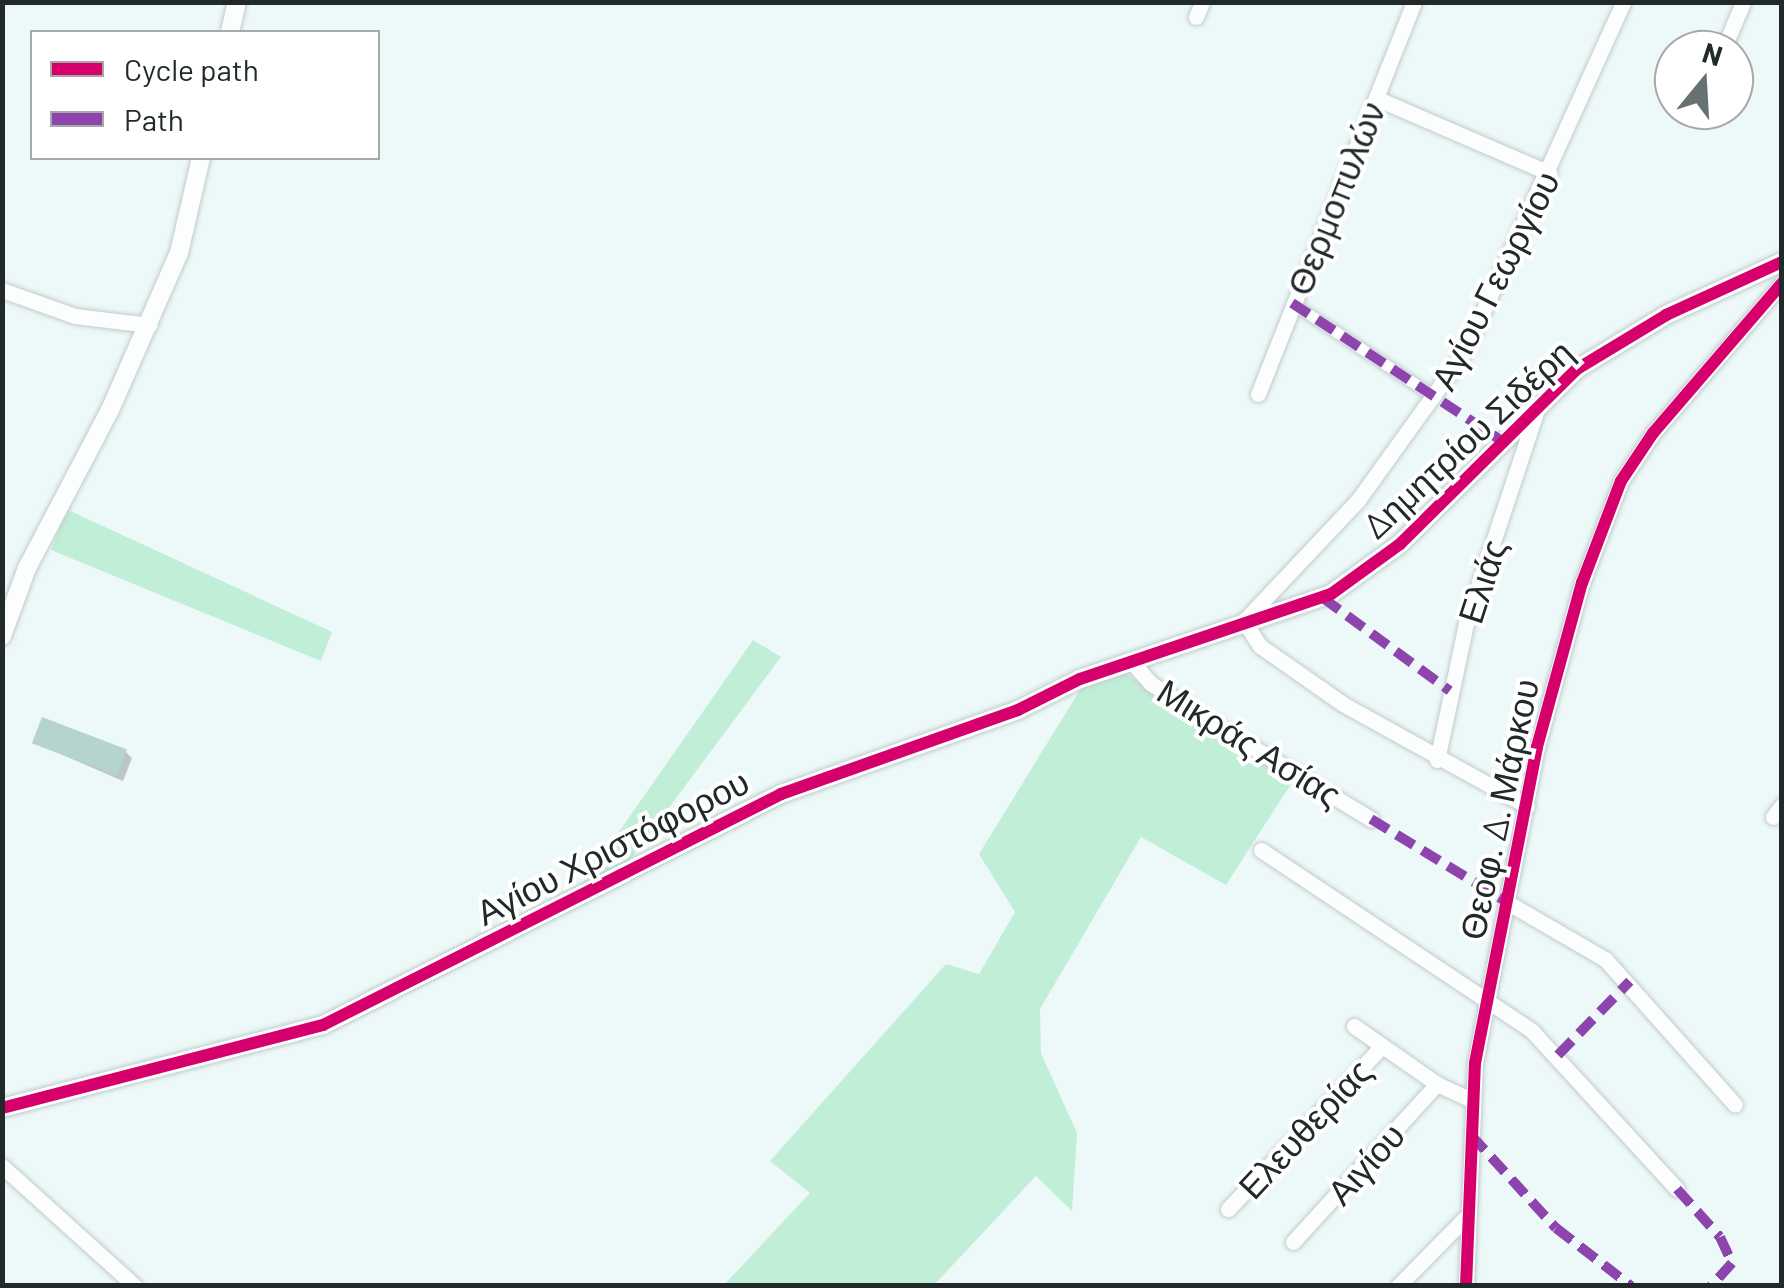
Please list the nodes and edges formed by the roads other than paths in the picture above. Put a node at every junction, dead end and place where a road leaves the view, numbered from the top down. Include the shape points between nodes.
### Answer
1 (237, 2) edge
2 (1414, 2) edge
3 (1622, 2) edge
4 (1743, 2) edge
5 (230, 30) edge
6 (1731, 30) edge
7 (1376, 98) junction
8 (201, 160) edge
9 (1548, 174) junction
10 (1782, 262) edge
11 (1782, 283) edge
12 (2, 290) edge
13 (1292, 303) junction
14 (149, 325) junction
15 (1258, 394) dead end
16 (1436, 397) junction
17 (1538, 406) junction
18 (1244, 621) junction
19 (2, 636) edge
20 (1132, 662) junction
21 (1437, 760) junction
22 (1527, 806) junction
23 (1372, 818) dead end
24 (1261, 850) dead end
25 (1510, 904) junction
26 (1488, 1002) junction
27 (1354, 1026) dead end
28 (1380, 1048) junction
29 (1436, 1084) junction
30 (1735, 1105) dead end
31 (1471, 1106) junction
32 (2, 1108) edge
33 (2, 1166) edge
34 (1677, 1189) dead end
35 (1228, 1209) dead end
36 (1464, 1219) junction
37 (1293, 1242) dead end
38 (135, 1286) edge
39 (1398, 1286) edge
40 (1466, 1286) edge

1 - 5 street
2 - 7 street, Θερμοπυλών
3 - 9 street, Αγίου Γεωργίου
4 - 6 street
7 - 9 street
7 - 13 street, Θερμοπυλών
8 - 14 street via 179,253
9 - 16 street, Αγίου Γεωργίου via 1465,351
10 - 17 street, Δημητρίου Σιδέρη via 1666,315 1577,369
11 - 22 street, Θεοφ. Δ. Μάρκου via 1696,378 1621,481 1582,582
12 - 14 street via 74,316
13 - 15 street, Θερμοπυλών
13 - 16 street
14 - 19 street via 27,568
16 - 18 street, Αγίου Γεωργίου via 1358,500
17 - 18 street, Δημητρίου Σιδέρη via 1358,577 1332,594
17 - 21 street, Ελιάς via 1466,623
18 - 20 street, Αγίου Χριστόφορου
18 - 21 street via 1286,666
20 - 23 street, Μικράς Ασίας via 1163,692
20 - 32 street, Αγίου Χριστόφορου via 781,794 323,1025
21 - 22 street
22 - 25 street, Θεοφ. Δ. Μάρκου
24 - 26 street
25 - 26 street, Θεοφ. Δ. Μάρκου
25 - 30 street via 1605,959
26 - 31 street, Θεοφ. Δ. Μάρκου
26 - 34 street via 1558,1055
27 - 28 street
28 - 29 street
28 - 35 street, Ελευθερίας
29 - 31 street
29 - 37 street, Αιγίου
31 - 36 street, Θεοφ. Δ. Μάρκου
33 - 38 street
36 - 39 street
36 - 40 street, Θεοφ. Δ. Μάρκου

